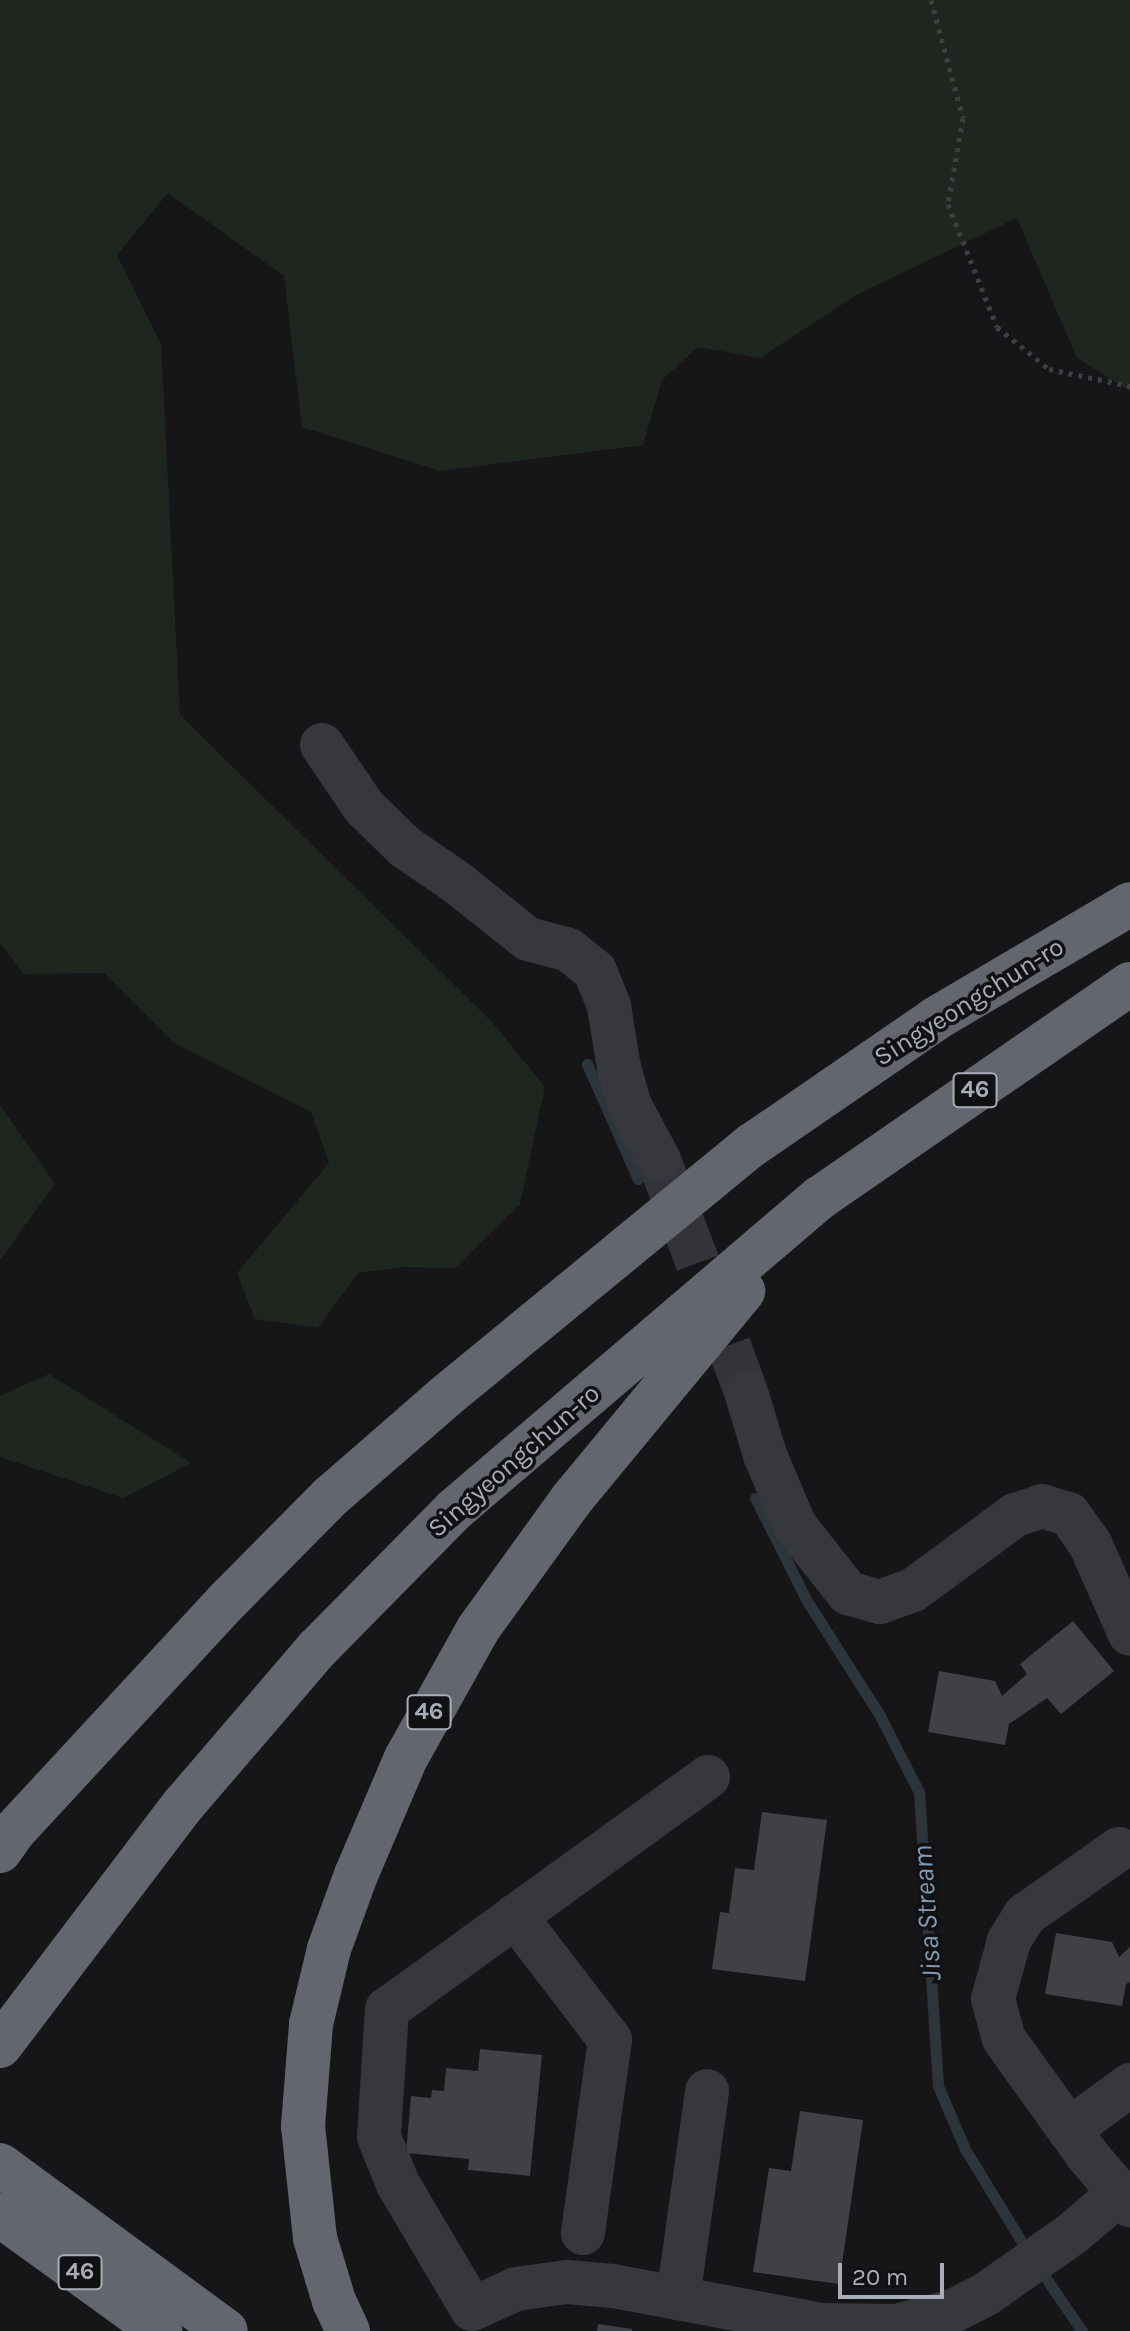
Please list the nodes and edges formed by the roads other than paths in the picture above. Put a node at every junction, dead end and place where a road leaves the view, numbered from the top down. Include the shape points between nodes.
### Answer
1 (322, 745) dead end
2 (1130, 904) edge
3 (1130, 984) edge
4 (659, 1160) tunnel mouth
5 (821, 1197) junction
6 (746, 1392) tunnel mouth
7 (1130, 1634) edge
8 (708, 1777) dead end
9 (5, 1842) edge
10 (1119, 1849) dead end
11 (515, 1916) junction
12 (0, 2046) edge
13 (1130, 2085) edge
14 (707, 2091) dead end
15 (1069, 2130) junction
16 (0, 2165) edge
17 (1125, 2199) edge
18 (0, 2215) edge
19 (583, 2233) dead end
20 (697, 2311) edge
21 (878, 2328) edge
22 (160, 2331) edge
23 (226, 2331) edge
24 (348, 2331) edge

1 - 4 lane via 364,807 405,847 528,939 569,950 595,971 609,1006 630,1106
2 - 9 highway, Singyeongchun-ro via 935,1019 752,1145 446,1396 269,1558
3 - 5 highway, Singyeongchun-ro / 46
5 - 12 highway, Singyeongchun-ro / 46 via 454,1510 317,1649 184,1804
5 - 24 highway, 46 via 527,1556 438,1696 356,1875 329,1949 311,2024 303,2126 315,2238
6 - 7 lane via 795,1526 848,1593 880,1602 913,1590 1015,1515 1042,1506 1069,1514 1091,1546
8 - 11 lane
10 - 15 lane via 1025,1915 1009,1941 993,1999 1004,2039
11 - 19 lane via 610,2040
11 - 20 lane via 387,2009 379,2137 398,2184 472,2309 516,2289 567,2282
13 - 15 lane
14 - 20 lane
15 - 17 lane
16 - 23 highway, 46
17 - 21 lane via 986,2294 953,2311
18 - 22 highway, 46
20 - 21 lane

